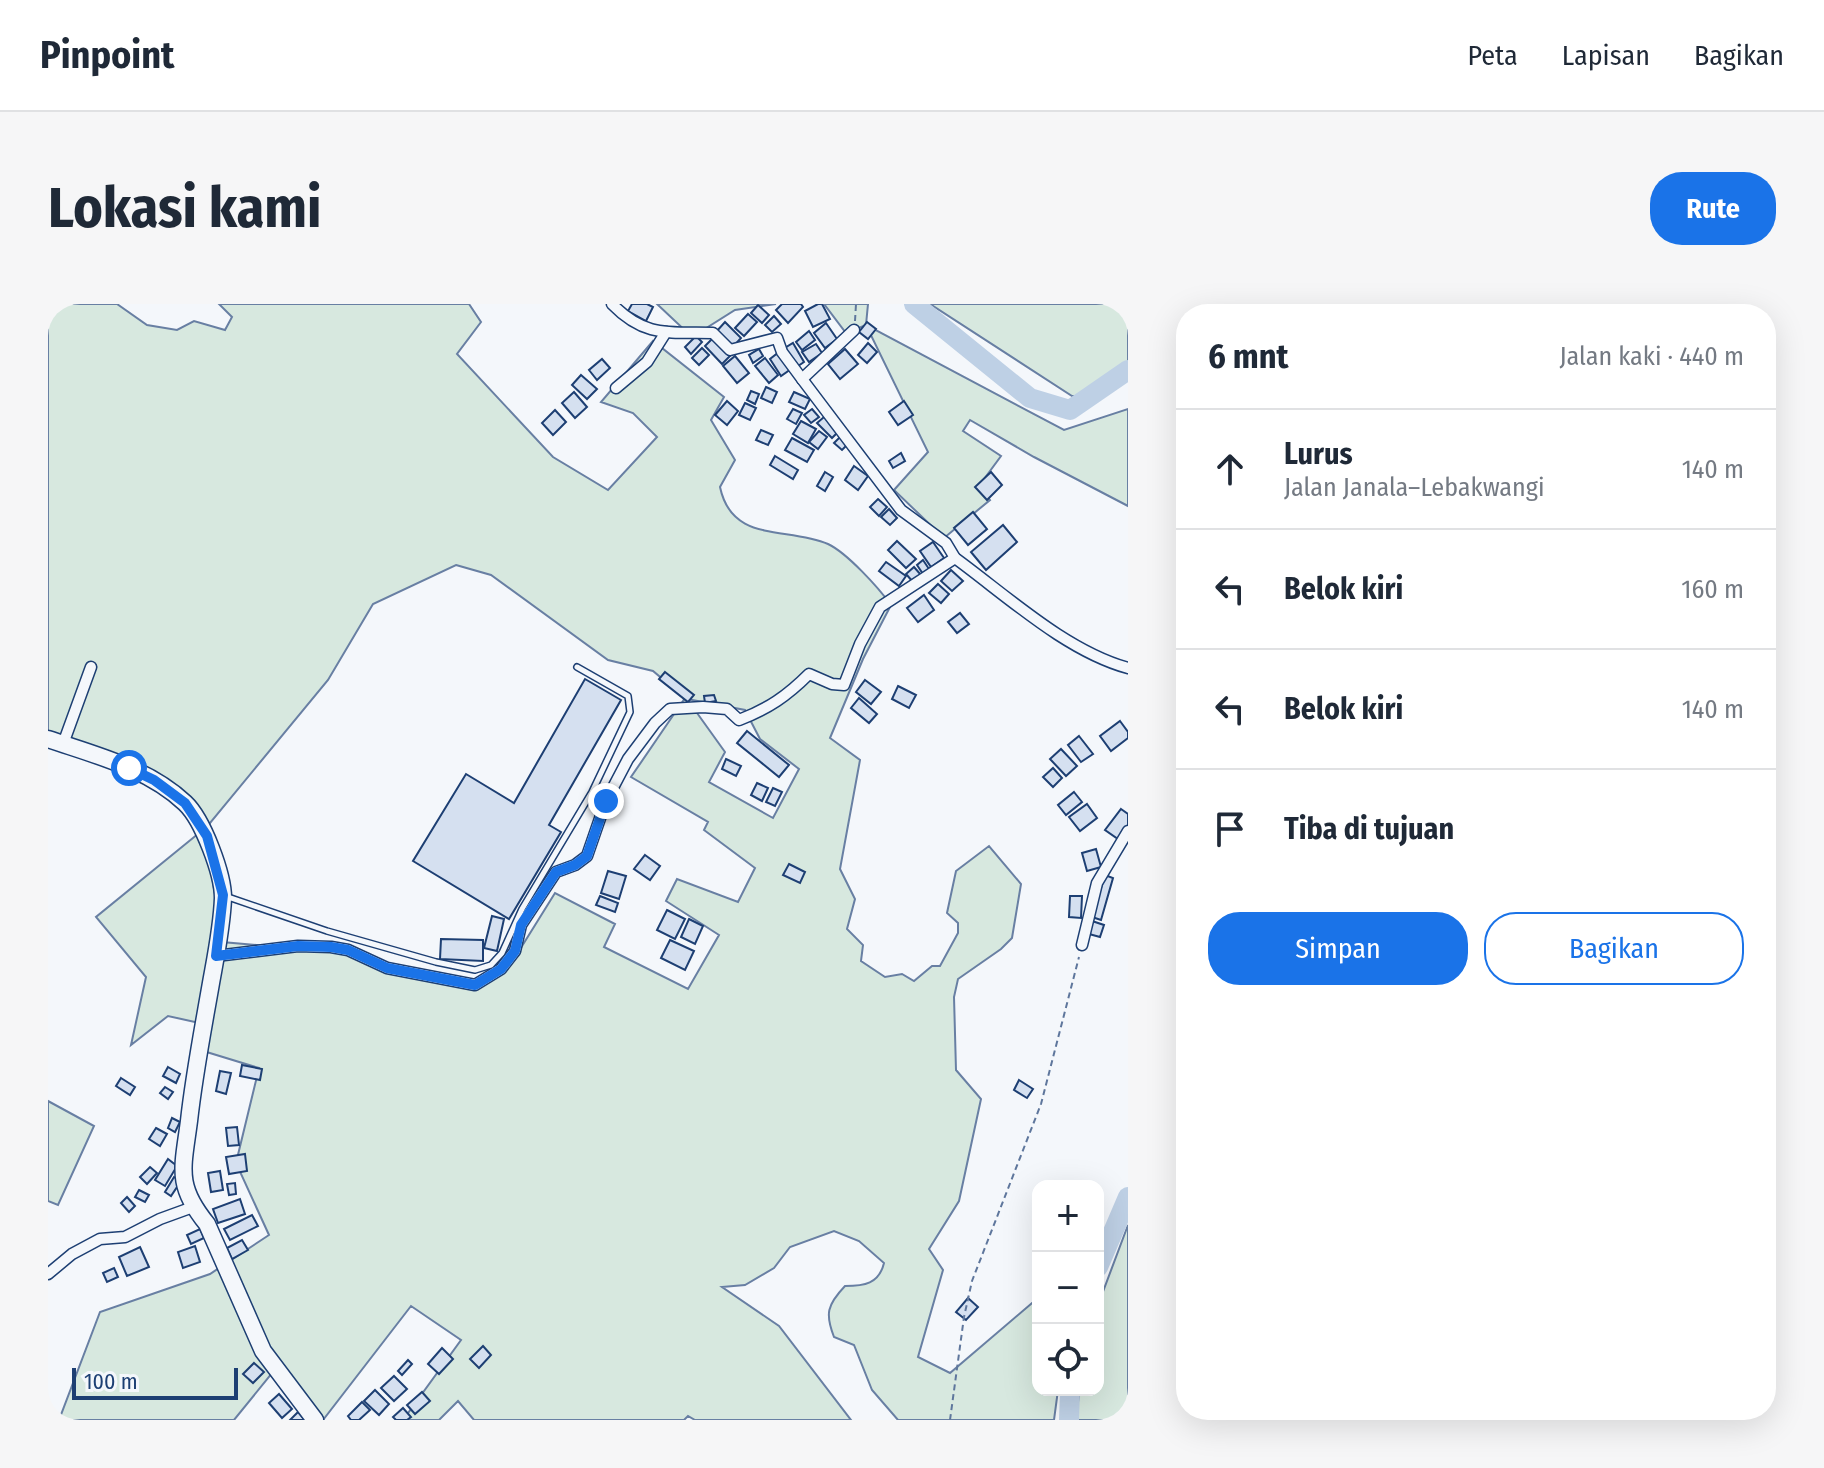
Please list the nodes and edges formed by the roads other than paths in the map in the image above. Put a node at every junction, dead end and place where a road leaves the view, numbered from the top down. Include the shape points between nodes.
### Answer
1 (612, 304) edge
2 (854, 330) road end
3 (666, 332) junction
4 (802, 379) junction
5 (616, 388) dead end
6 (955, 558) junction
7 (91, 667) dead end
8 (577, 667) dead end
9 (1128, 668) edge
10 (56, 741) edge
11 (1128, 831) edge
12 (223, 895) junction
13 (1082, 945) road end
14 (216, 956) junction
15 (193, 1207) junction
16 (48, 1274) edge
17 (315, 1420) edge

1 - 3 street via 628,321
2 - 4 street
3 - 4 street via 713,333 730,350 777,338
3 - 5 street via 647,362
4 - 6 street via 901,510 946,543
6 - 9 street via 1046,626 1105,661
6 - 14 street via 880,607 844,685 809,674 787,696 739,720 727,709 670,709 628,759 587,856 556,872 521,925 515,951 492,976 475,985 387,968 331,947
7 - 10 street
8 - 12 lane via 628,696 630,712 592,792 491,965 475,970 436,962
10 - 12 main road via 154,780 185,803 207,836
11 - 13 street via 1097,883
12 - 14 main road
14 - 15 main road via 182,1177
15 - 16 street via 125,1237 100,1239
15 - 17 main road via 207,1224 263,1351

